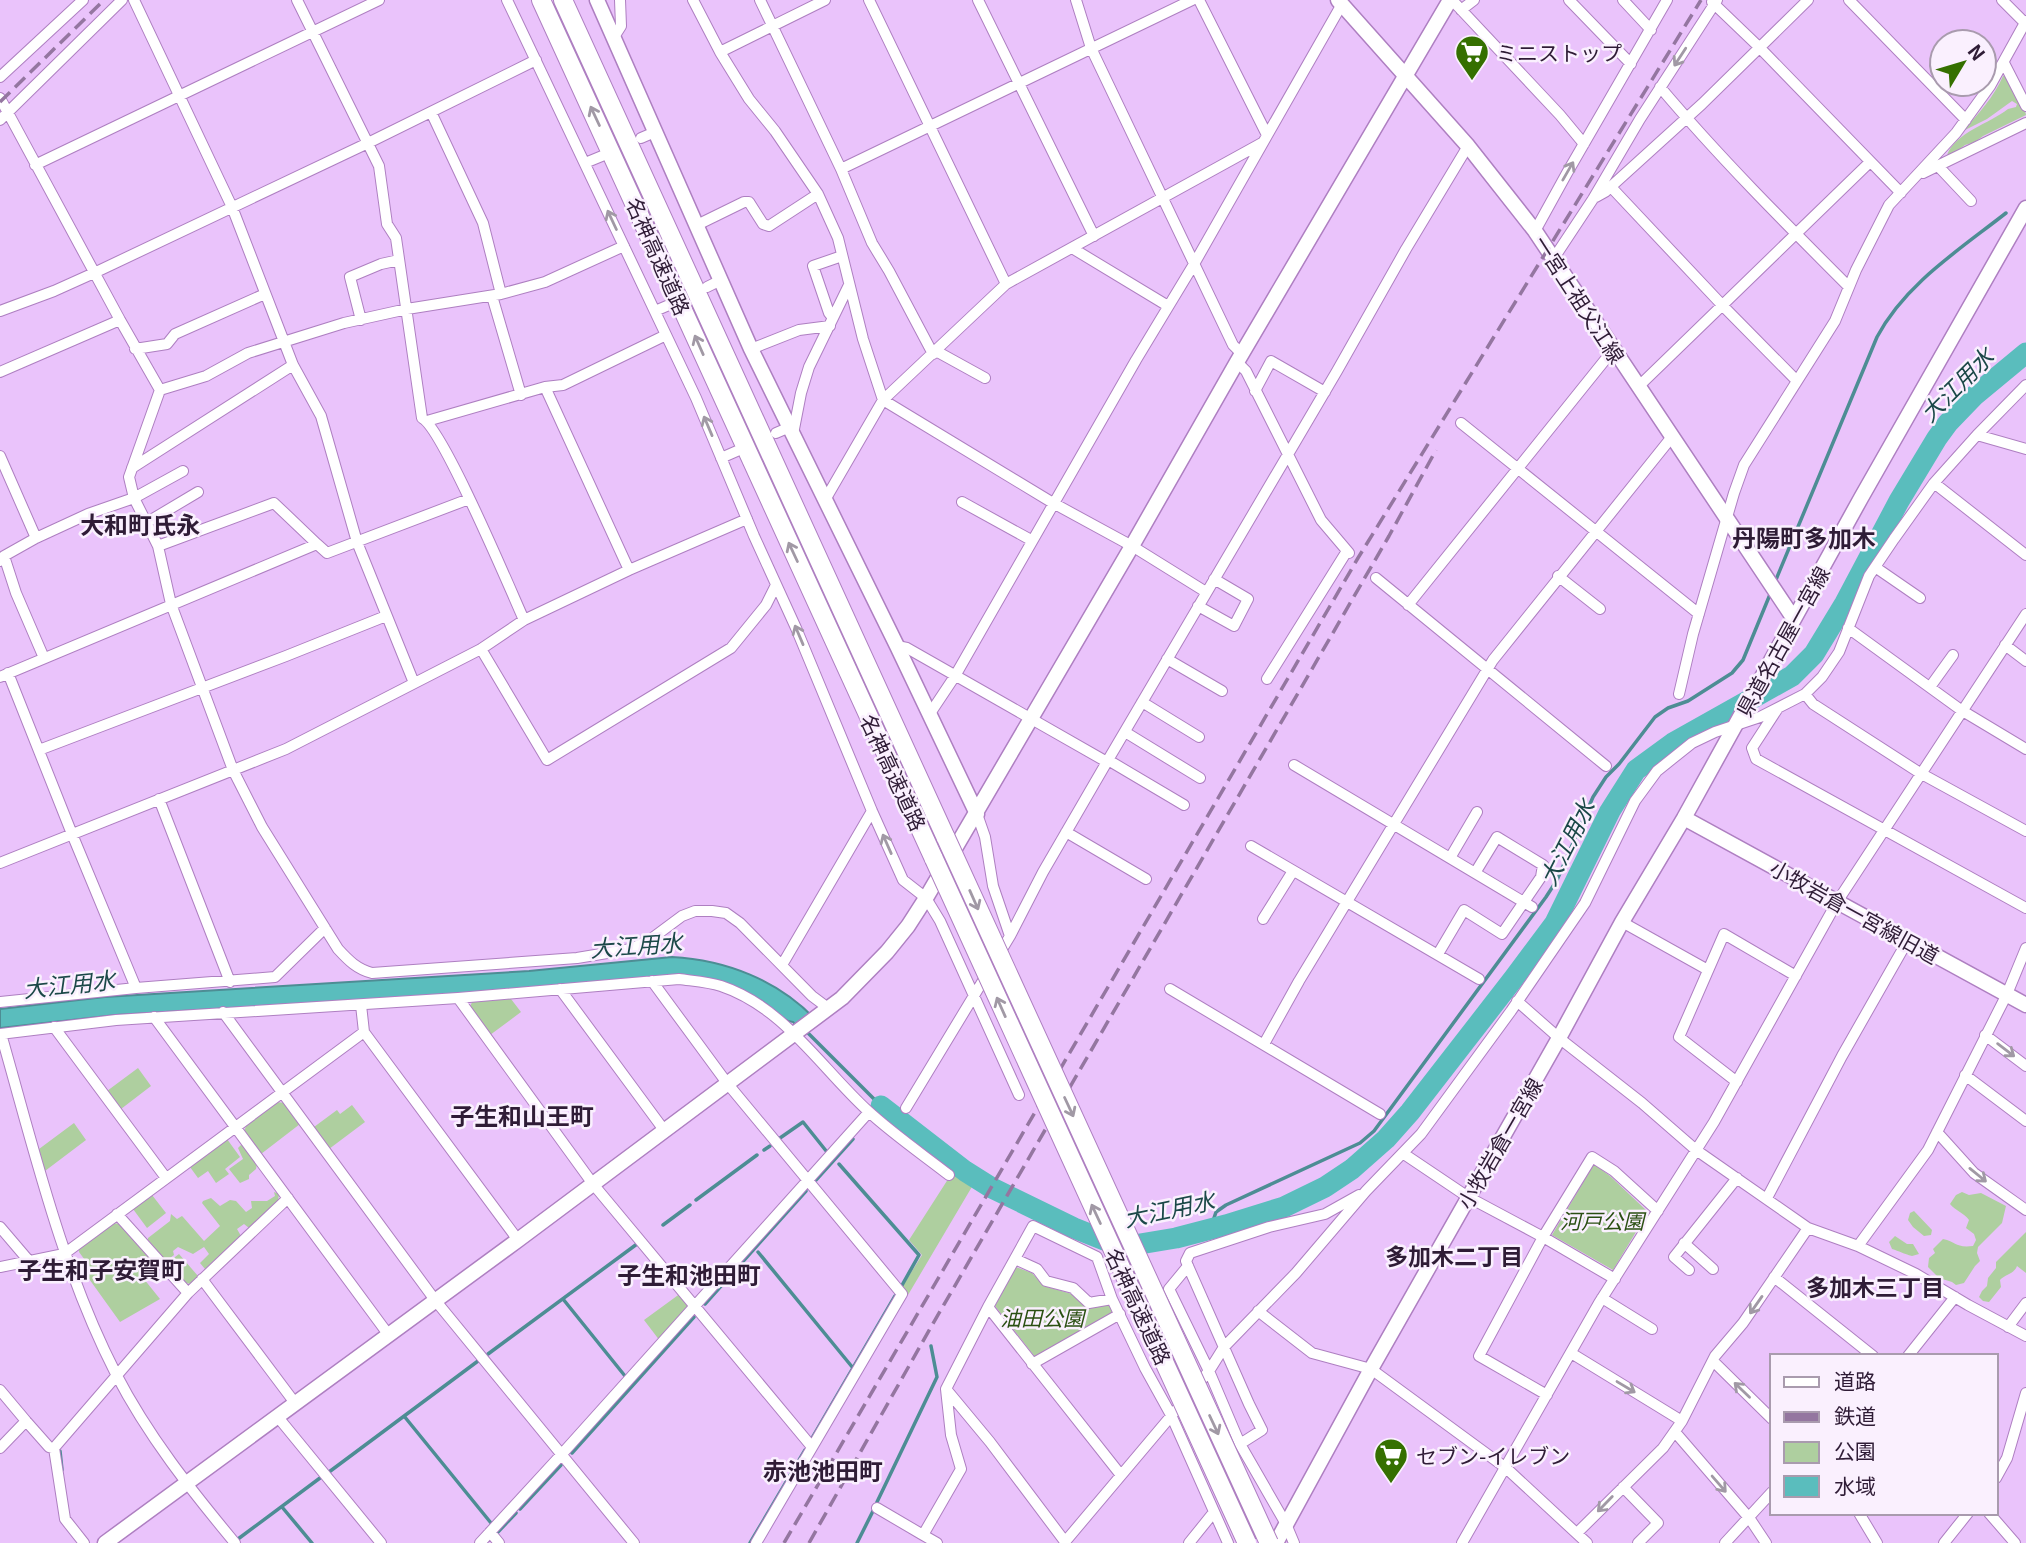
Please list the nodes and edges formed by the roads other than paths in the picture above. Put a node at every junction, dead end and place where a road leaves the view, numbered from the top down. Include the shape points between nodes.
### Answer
1 (83, 0) edge
2 (122, 0) edge
3 (134, 0) edge
4 (297, 0) edge
5 (379, 0) edge
6 (507, 0) edge
7 (541, 0) edge
8 (564, 0) edge
9 (597, 0) edge
10 (620, 0) edge
11 (693, 0) edge
12 (760, 0) edge
13 (825, 0) edge
14 (869, 0) edge
15 (978, 0) edge
16 (1076, 0) edge
17 (1192, 0) edge
18 (1199, 0) edge
19 (1474, 0) edge
20 (1569, 0) edge
21 (1623, 0) edge
22 (1667, 0) edge
23 (1808, 0) edge
24 (1849, 0) edge
25 (2002, 0) edge
26 (1714, 1) edge
27 (1340, 2) edge
28 (1454, 3) edge
29 (2025, 22) edge
30 (773, 26) junction
31 (1651, 30) junction
32 (313, 32) junction
33 (614, 37) junction
34 (1759, 47) junction
35 (1091, 48) junction
36 (720, 52) junction
37 (536, 60) junction
38 (2004, 63) junction
39 (1631, 64) junction
40 (1404, 76) junction
41 (0, 77) edge
42 (1020, 84) junction
43 (1660, 87) junction
44 (179, 95) junction
45 (0, 98) edge
46 (2026, 106) edge
47 (431, 112) junction
48 (3, 117) edge
49 (1686, 118) junction
50 (1966, 120) junction
51 (2026, 123) edge
52 (930, 127) junction
53 (656, 132) junction
54 (641, 138) dead end
55 (1265, 139) junction
56 (368, 143) junction
57 (1584, 144) junction
58 (1468, 146) junction
59 (602, 156) dead end
60 (1870, 162) junction
61 (585, 163) junction
62 (35, 165) junction
63 (1938, 166) junction
64 (841, 169) junction
65 (1916, 176) junction
66 (1611, 187) junction
67 (1901, 193) junction
68 (818, 194) junction
69 (1162, 198) junction
70 (1593, 199) junction
71 (1971, 201) dead end
72 (232, 207) junction
73 (2026, 208) edge
74 (696, 225) junction
75 (1535, 231) junction
76 (1796, 233) junction
77 (1094, 236) junction
78 (624, 246) junction
79 (1073, 248) junction
80 (842, 256) junction
81 (1555, 258) junction
82 (399, 260) junction
83 (1194, 264) junction
84 (94, 273) junction
85 (721, 280) junction
86 (849, 284) junction
87 (1006, 284) junction
88 (707, 287) dead end
89 (1849, 287) junction
90 (265, 293) junction
91 (497, 295) junction
92 (668, 305) dead end
93 (1168, 306) junction
94 (1723, 306) junction
95 (407, 309) junction
96 (0, 311) edge
97 (655, 311) junction
98 (120, 320) junction
99 (361, 320) junction
100 (831, 322) junction
101 (666, 335) junction
102 (284, 343) junction
103 (135, 349) junction
104 (751, 349) junction
105 (1613, 350) junction
106 (935, 353) junction
107 (1239, 358) junction
108 (293, 365) junction
109 (0, 372) edge
110 (985, 378) dead end
111 (1797, 381) junction
112 (2026, 385) edge
113 (545, 387) junction
114 (1638, 387) junction
115 (160, 390) junction
116 (1255, 391) junction
117 (1325, 392) junction
118 (521, 395) junction
119 (883, 400) junction
120 (427, 421) junction
121 (1461, 423) dead end
122 (791, 430) junction
123 (775, 433) dead end
124 (1977, 435) junction
125 (1671, 438) junction
126 (2026, 449) edge
127 (737, 451) dead end
128 (1287, 454) junction
129 (0, 456) edge
130 (721, 458) junction
131 (132, 468) junction
132 (1518, 469) junction
133 (183, 471) dead end
134 (1934, 483) junction
135 (198, 492) dead end
136 (134, 498) junction
137 (469, 499) junction
138 (825, 500) junction
139 (962, 502) dead end
140 (1053, 503) junction
141 (747, 519) junction
142 (1727, 520) junction
143 (146, 523) junction
144 (1595, 531) junction
145 (36, 538) junction
146 (1031, 540) junction
147 (357, 542) junction
148 (317, 544) junction
149 (158, 546) junction
150 (1132, 547) junction
151 (2026, 555) edge
152 (2, 559) edge
153 (1875, 567) junction
154 (629, 570) junction
155 (1558, 576) junction
156 (1376, 578) dead end
157 (1214, 579) junction
158 (776, 584) junction
159 (1206, 592) junction
160 (1920, 598) dead end
161 (171, 604) junction
162 (1408, 605) junction
163 (1198, 606) junction
164 (1600, 609) dead end
165 (1699, 614) junction
166 (2026, 614) edge
167 (386, 615) junction
168 (1794, 619) junction
169 (524, 620) junction
170 (1848, 628) junction
171 (2005, 645) junction
172 (897, 646) junction
173 (481, 649) junction
174 (1953, 656) dead end
175 (44, 658) junction
176 (1167, 659) junction
177 (2026, 661) edge
178 (1486, 670) junction
179 (4, 675) edge
180 (955, 676) junction
181 (1267, 679) dead end
182 (414, 683) junction
183 (201, 688) junction
184 (1930, 688) junction
185 (1222, 691) dead end
186 (1679, 694) dead end
187 (1805, 694) junction
188 (1142, 702) junction
189 (1779, 707) junction
190 (1961, 710) junction
191 (929, 715) junction
192 (1032, 719) junction
193 (1736, 723) junction
194 (1125, 732) junction
195 (1199, 737) dead end
196 (2026, 749) edge
197 (39, 750) junction
198 (1107, 761) junction
199 (1294, 765) dead end
200 (1606, 766) dead end
201 (233, 770) junction
202 (1920, 773) junction
203 (1200, 778) dead end
204 (159, 799) junction
205 (1184, 805) dead end
206 (872, 811) junction
207 (1477, 812) dead end
208 (977, 814) junction
209 (1684, 818) junction
210 (1394, 825) junction
211 (1883, 830) junction
212 (2026, 831) edge
213 (1066, 832) junction
214 (72, 834) junction
215 (1251, 846) dead end
216 (1450, 859) junction
217 (0, 863) edge
218 (1293, 871) junction
219 (1475, 873) junction
220 (1146, 879) dead end
221 (926, 898) junction
222 (1348, 901) junction
223 (1837, 902) junction
224 (1528, 905) junction
225 (2026, 908) edge
226 (1263, 919) dead end
227 (1622, 922) junction
228 (325, 928) junction
229 (1010, 936) junction
230 (1908, 940) junction
231 (2026, 948) edge
232 (1438, 954) junction
233 (782, 965) junction
234 (1708, 970) junction
235 (1796, 976) junction
236 (1479, 979) dead end
237 (652, 981) junction
238 (230, 982) junction
239 (136, 988) junction
240 (560, 989) junction
241 (1170, 989) dead end
242 (2007, 994) junction
243 (974, 995) junction
244 (458, 998) junction
245 (1517, 1001) junction
246 (0, 1002) edge
247 (2026, 1004) edge
248 (361, 1005) junction
249 (828, 1008) junction
250 (223, 1012) junction
251 (154, 1017) junction
252 (54, 1027) junction
253 (364, 1032) junction
254 (795, 1032) junction
255 (0, 1034) edge
256 (1985, 1035) junction
257 (1559, 1038) junction
258 (1264, 1044) junction
259 (2026, 1066) edge
260 (1965, 1075) junction
261 (1737, 1082) junction
262 (727, 1083) junction
263 (282, 1092) junction
264 (1019, 1095) dead end
265 (906, 1108) dead end
266 (869, 1112) junction
267 (1380, 1114) dead end
268 (2026, 1121) edge
269 (235, 1127) junction
270 (664, 1130) junction
271 (1937, 1132) junction
272 (1696, 1150) junction
273 (1404, 1154) junction
274 (948, 1175) dead end
275 (166, 1178) junction
276 (1737, 1178) junction
277 (808, 1180) junction
278 (593, 1184) junction
279 (1366, 1191) junction
280 (1468, 1198) junction
281 (1767, 1198) junction
282 (288, 1199) junction
283 (2026, 1209) edge
284 (1658, 1211) junction
285 (117, 1214) junction
286 (0, 1227) edge
287 (1808, 1228) junction
288 (1543, 1237) junction
289 (518, 1240) junction
290 (1684, 1243) junction
291 (1858, 1246) junction
292 (64, 1254) junction
293 (1015, 1259) junction
294 (29, 1261) junction
295 (1188, 1265) junction
296 (0, 1267) edge
297 (1713, 1269) dead end
298 (1689, 1270) dead end
299 (1774, 1277) junction
300 (202, 1279) junction
301 (1615, 1279) junction
302 (188, 1293) junction
303 (1955, 1297) junction
304 (1602, 1298) junction
305 (1112, 1299) junction
306 (435, 1300) junction
307 (2026, 1303) edge
308 (695, 1306) junction
309 (988, 1307) junction
310 (1258, 1311) junction
311 (1120, 1314) junction
312 (2008, 1326) junction
313 (1652, 1329) dead end
314 (388, 1334) junction
315 (2026, 1336) edge
316 (1224, 1347) junction
317 (1571, 1353) junction
318 (1870, 1354) edge
319 (1910, 1354) edge
320 (1713, 1361) junction
321 (1032, 1364) junction
322 (1371, 1369) junction
323 (1209, 1371) junction
324 (117, 1376) junction
325 (946, 1389) junction
326 (0, 1390) edge
327 (2026, 1393) edge
328 (1546, 1395) junction
329 (295, 1403) junction
330 (1171, 1415) junction
331 (277, 1416) junction
332 (1770, 1417) edge
333 (26, 1420) junction
334 (1682, 1421) junction
335 (1675, 1432) junction
336 (1240, 1444) junction
337 (812, 1447) junction
338 (0, 1448) edge
339 (54, 1448) junction
340 (561, 1455) junction
341 (1506, 1468) junction
342 (1120, 1474) junction
343 (1998, 1474) edge
344 (186, 1483) junction
345 (1623, 1487) junction
346 (1770, 1494) edge
347 (877, 1508) dead end
348 (1214, 1512) junction
349 (1860, 1515) edge
350 (1966, 1515) edge
351 (1991, 1515) edge
352 (1749, 1519) junction
353 (1286, 1524) junction
354 (490, 1532) junction
355 (1577, 1533) junction
356 (923, 1535) junction
357 (1065, 1542) edge
358 (1463, 1542) edge
359 (84, 1543) edge
360 (105, 1543) edge
361 (235, 1543) edge
362 (381, 1543) edge
363 (480, 1543) edge
364 (499, 1543) edge
365 (634, 1543) edge
366 (756, 1543) edge
367 (937, 1543) edge
368 (1189, 1543) edge
369 (1228, 1543) edge
370 (1247, 1543) edge
371 (1269, 1543) edge
372 (1276, 1543) edge
373 (1294, 1543) edge
374 (1587, 1543) edge
375 (1638, 1543) edge
376 (1725, 1543) edge
377 (1766, 1543) edge
378 (1877, 1543) edge
379 (1944, 1543) edge
380 (2015, 1543) edge

1 - 41 street
2 - 48 street
3 - 44 street
4 - 32 street
5 - 32 street
6 - 37 street
370 -> 7 highway, 名神高速道路, bridge
8 -> 371 highway, 名神高速道路, bridge
9 - 33 street
10 - 33 street via 621,26
11 - 36 street
12 - 30 street
13 - 30 street
14 - 52 street
15 - 42 street
16 - 35 street
17 - 35 street
18 - 55 street
19 - 28 street
20 - 39 street
21 - 31 street
22 - 31 street
23 - 34 street
24 - 50 street
25 - 29 street
26 - 34 street
26 -> 43 street
27 - 40 street, 一宮上祖父江線
27 - 55 street
28 - 40 street
28 - 57 street
29 - 38 street
30 - 36 street
30 - 64 street
31 - 39 street
32 - 44 street
32 - 56 street
33 - 53 street
34 - 49 street
34 - 60 street
35 - 42 street
35 - 69 street
36 - 68 street
37 - 47 street
37 - 61 street
38 - 46 street
38 - 50 street
39 - 57 street
40 - 58 street, 一宮上祖父江線
40 - 107 street
42 - 52 street
42 - 77 street
43 - 49 street
43 - 70 street
44 - 62 street
44 - 72 street
45 - 48 street
47 - 56 street
47 - 91 street via 483,223
48 - 62 street
49 - 66 street
49 - 76 street
50 - 65 street
51 - 63 street
52 - 64 street
52 - 87 street
53 - 54 street
53 - 74 street
55 - 69 street
55 - 83 street
56 - 72 street
56 - 82 street via 379,166 387,224 396,238
75 -> 57 street
58 - 75 street, 一宮上祖父江線
58 - 117 street
59 - 61 street
60 - 67 street
60 - 76 street
78 -> 61 street
62 - 84 street
63 - 65 street
63 - 71 street
64 - 106 street via 872,243
65 - 67 street
66 - 70 street
66 - 94 street
67 - 89 street via 1889,205
68 - 74 street via 769,226 749,202
68 - 80 street
69 - 77 street
69 - 83 street
70 - 81 street
72 - 84 street
72 - 90 street
73 - 168 street, 県道名古屋一宮線
74 - 85 street
75 - 81 street, 一宮上祖父江線
76 - 89 street
76 - 94 street
77 - 79 street
78 - 91 street via 545,282
78 - 97 street
79 - 87 street
79 - 93 street
80 - 86 street
80 - 100 street via 814,266
81 - 105 street, 一宮上祖父江線
82 - 95 street
82 - 99 street via 350,277
83 - 93 street
83 - 107 street
84 - 96 street
84 - 98 street
85 - 88 street
85 - 104 street
86 - 100 street
86 - 119 street
87 - 106 street
89 - 111 street via 1835,321
90 - 102 street
90 - 103 street via 175,334 167,344
91 - 95 street
91 - 118 street
92 - 97 street
93 - 140 street
94 - 111 street
94 - 114 street
95 - 99 street
95 - 120 street via 422,418
97 - 101 street
98 - 103 street
98 - 109 street
99 - 102 street
100 - 104 street
100 - 122 street via 809,367
101 - 113 street via 564,385
130 -> 101 street
102 - 108 street
102 - 115 street
103 - 115 street
104 - 122 street
105 - 114 street, 一宮上祖父江線
105 - 132 street
106 - 110 street
106 - 119 street
107 - 116 street
107 - 150 street
108 - 131 street
108 - 147 street via 321,416
111 - 142 street via 1744,465
112 - 124 street
113 - 118 street
113 - 154 street
114 - 125 street, 一宮上祖父江線
115 - 131 street
116 - 117 street via 1271,360
116 - 128 street
117 - 128 street
118 - 120 street
119 - 138 street
119 - 140 street
120 - 137 street
121 - 132 street
122 - 123 street
122 - 138 street
124 - 126 street
124 - 134 street
125 - 142 street, 一宮上祖父江線
125 - 144 street
127 - 130 street
128 - 157 street
128 - 181 street via 1321,520 1348,552
129 - 145 street
130 - 141 street
131 - 136 street via 129,477
132 - 144 street
132 - 162 street
133 - 136 street
134 - 151 street
134 - 153 street
135 - 143 street
136 - 143 street
136 - 145 street
137 - 147 street
137 - 169 street
138 - 172 street
139 - 146 street
140 - 146 street
140 - 150 street
141 - 154 street
141 - 158 street
142 - 165 street
142 - 168 street, 一宮上祖父江線
143 - 149 street
144 - 155 street
144 - 165 street
145 - 152 street
146 - 180 street
147 - 148 street via 327,553
147 - 167 street
148 - 149 street via 274,503
148 - 161 street
149 - 161 street
150 - 159 street
150 - 192 street
152 - 175 street
153 - 160 street
153 - 170 street
154 - 169 street
155 - 164 street
155 - 178 street
156 - 162 street
157 - 159 street
157 - 163 street via 1248,600 1234,626
158 - 173 street via 731,648 547,760
206 -> 158 street
159 - 163 street
161 - 175 street
161 - 183 street
162 - 178 street
163 - 176 street
165 - 186 street
166 - 171 street
167 - 182 street
167 - 183 street
168 - 193 street, 県道名古屋一宮線
169 - 173 street
170 - 184 street
170 - 187 street via 1822,677
171 - 177 street
171 - 190 street
172 - 180 street
172 - 191 street
173 - 182 street
174 - 184 street
175 - 179 street
176 - 185 street
176 - 188 street
178 - 200 street
178 - 210 street
179 - 197 street
180 - 191 street
180 - 192 street
182 - 201 street via 286,749
183 - 197 street
183 - 201 street
184 - 190 street
187 - 189 street
187 - 202 street via 1813,704
188 - 194 street
188 - 195 street
189 - 193 street
189 - 211 street via 1752,748 1756,760
190 - 196 street
190 - 202 street
191 - 208 street
192 - 198 street
192 - 208 street
193 - 209 street, 県道名古屋一宮線
193 - 245 street via 1692,743 1657,771 1630,810 1585,903
194 - 198 street
194 - 203 street
197 - 214 street
198 - 205 street
198 - 213 street
199 - 210 street
201 - 204 street
201 - 228 street via 262,827
202 - 211 street
202 - 212 street
204 - 214 street
204 - 238 street
221 -> 206 street via 903,880
206 - 233 street
207 - 216 street
208 - 221 street
208 - 229 street
209 - 223 street, 小牧岩倉一宮線旧道
209 - 227 street, 小牧岩倉一宮線
210 - 216 street
210 - 222 street
211 - 223 street
211 - 225 street
213 - 220 street
213 - 229 street
214 - 217 street
214 - 239 street
215 - 218 street
216 - 219 street
218 - 222 street
218 - 226 street
219 - 224 street
219 - 224 street via 1497,837 1543,865
221 - 243 street
221 - 249 street via 887,952
222 - 232 street
222 - 258 street
223 - 230 street, 小牧岩倉一宮線旧道
223 - 235 street
224 - 232 street via 1502,934 1465,910
227 - 234 street
227 - 257 street, 小牧岩倉一宮線
228 - 233 street via 350,962 372,973 577,958 631,949 682,916 712,911 726,913 740,923
228 - 238 street via 275,977
229 - 243 street
230 - 242 street, 小牧岩倉一宮線旧道
230 - 281 street
231 - 242 street
232 - 236 street
233 - 249 street
234 - 235 street via 1724,934
234 - 261 street via 1679,1037
235 - 261 street
237 - 240 street
237 - 254 street via 679,979 738,992
237 - 262 street
238 - 239 street
239 - 246 street
240 - 244 street
240 - 270 street
241 - 258 street
242 - 247 street, 小牧岩倉一宮線旧道
242 - 256 street
243 - 264 street
243 - 265 street
244 - 248 street
244 - 278 street
245 - 257 street
245 - 273 street
248 - 250 street
248 - 253 street
249 - 254 street
250 - 251 street
250 - 263 street
251 - 252 street
251 - 269 street
252 - 255 street
252 - 275 street
253 - 263 street
253 - 289 street
254 - 262 street
254 - 266 street
255 - 292 street
256 -> 259 street
256 - 260 street
257 - 272 street
257 - 280 street, 小牧岩倉一宮線
258 - 267 street
260 - 268 street
260 - 271 street
261 - 272 street
262 - 270 street
262 - 277 street
263 - 269 street
263 - 306 street
266 - 274 street
266 - 277 street
269 - 275 street
269 - 282 street
270 - 278 street
271 -> 283 street via 1974,1173
271 - 291 street
272 - 276 street
272 - 284 street
273 - 279 street
273 - 280 street
275 - 285 street
276 - 281 street
276 - 290 street
277 - 308 street
277 - 337 street via 902,1294
278 - 289 street
278 - 308 street
279 - 295 street via 1325,1214 1190,1253
279 - 310 street
280 - 288 street
280 - 322 street, 小牧岩倉一宮線
281 - 287 street
282 - 300 street
282 - 314 street
284 - 288 street via 1592,1157
284 - 301 street
285 - 292 street
285 - 302 street
286 - 294 street
287 - 291 street
287 - 299 street
288 - 301 street
288 - 328 street via 1479,1356
289 - 306 street
290 - 297 street
290 - 298 street via 1674,1256
291 - 303 street
292 - 294 street
292 - 324 street
293 - 305 street via 1037,1269 1046,1281 1073,1288 1089,1303
293 - 305 street via 1033,1226 1097,1257
293 - 309 street
294 - 296 street
295 - 316 street
295 - 323 street via 1169,1289
299 - 318 street
299 -> 320 street
300 - 302 street
300 - 329 street
301 - 304 street
302 - 324 street
303 - 312 street
303 - 319 street
304 - 313 street
304 - 317 street
305 - 311 street
306 - 314 street
306 - 340 street
307 - 312 street
308 - 337 street
308 - 340 street
309 - 321 street
309 - 325 street
310 - 316 street
310 - 322 street via 1312,1353
311 - 321 street
311 - 330 street
312 - 315 street
314 - 329 street
316 - 323 street
316 - 336 street via 1262,1430
317 - 328 street
317 -> 334 street
332 -> 320 street
320 - 334 street
321 - 342 street
322 - 341 street
322 - 353 street, 小牧岩倉一宮線
323 - 330 street
323 - 336 street
324 - 339 street
324 - 344 street
325 - 356 street via 951,1435 961,1469
325 - 357 street
326 - 333 street
327 - 343 street
328 - 341 street
329 - 331 street
330 - 342 street
330 - 348 street
331 - 344 street
331 - 362 street
333 - 338 street
333 - 339 street
334 - 335 street
335 - 345 street
335 -> 352 street
336 - 353 street
337 - 366 street
339 - 359 street via 65,1519
340 - 354 street
340 - 365 street
341 - 355 street
341 - 358 street
342 - 357 street
344 - 360 street
344 - 361 street
345 -> 355 street
345 - 375 street via 1658,1523
346 - 352 street
347 - 356 street
348 - 368 street
348 - 369 street
349 - 378 street
350 - 379 street
351 - 380 street
352 - 376 street
352 - 377 street
353 - 372 street, 小牧岩倉一宮線
353 - 373 street
354 - 363 street
354 - 364 street
355 - 374 street
356 - 367 street

